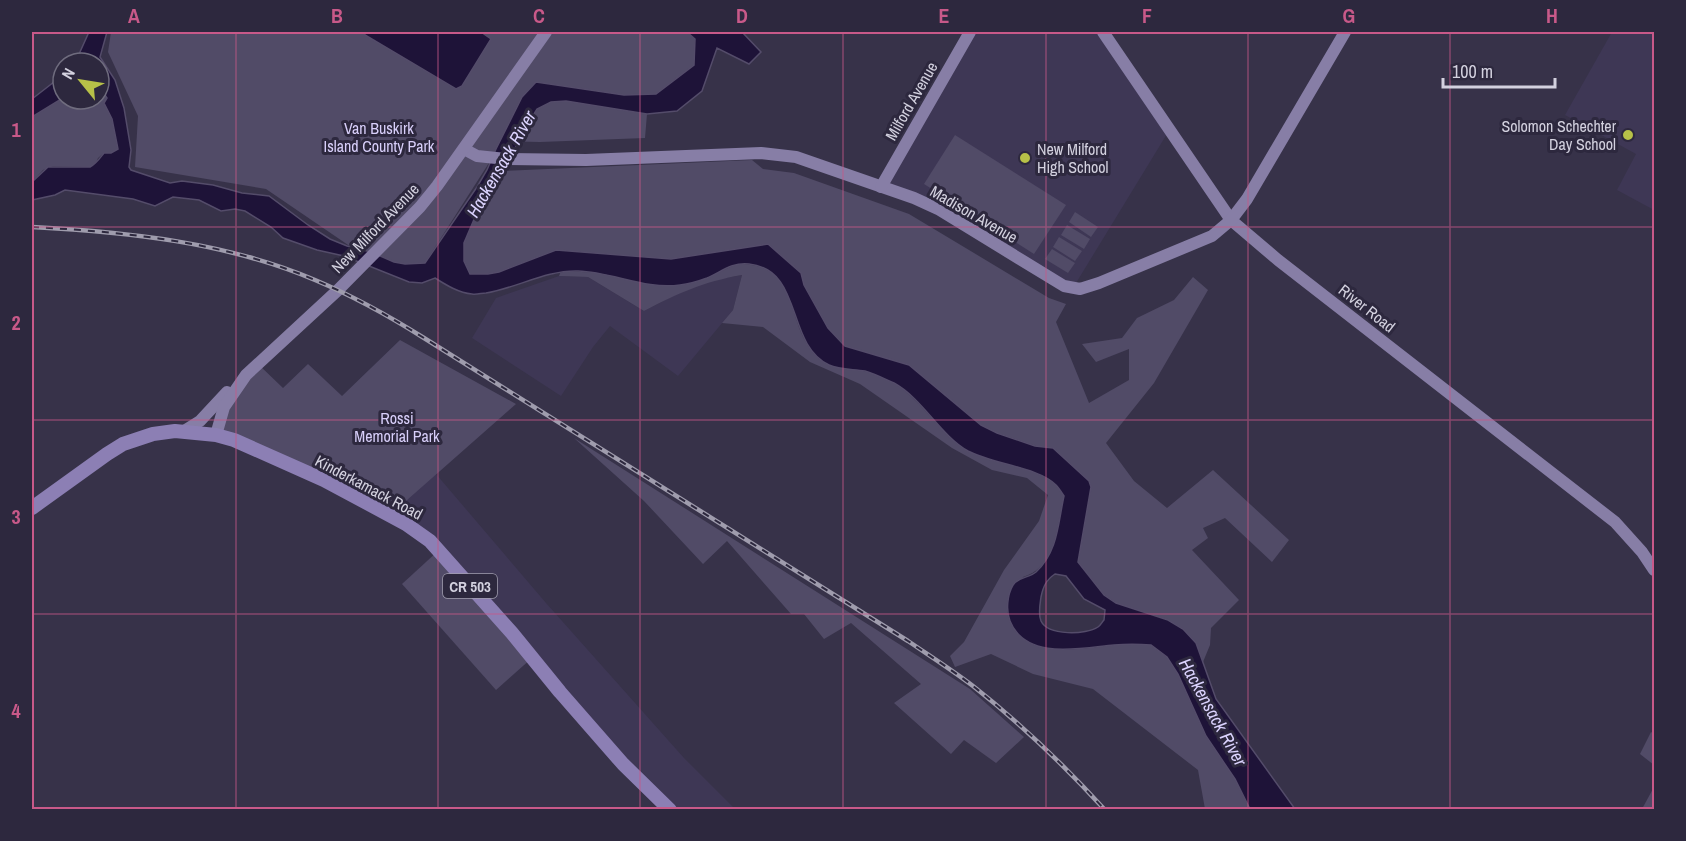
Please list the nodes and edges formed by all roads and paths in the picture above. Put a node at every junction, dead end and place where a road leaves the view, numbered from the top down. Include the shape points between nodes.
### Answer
1 (970, 32) edge
2 (1103, 32) edge
3 (1345, 32) edge
4 (546, 33) edge
5 (464, 148) junction
6 (880, 187) junction
7 (1232, 220) junction
8 (246, 375) junction
9 (184, 431) junction
10 (216, 435) junction
11 (32, 508) edge
12 (1654, 570) edge
13 (670, 810) edge

1 - 6 main road, Milford Avenue
2 - 7 main road, River Road
3 - 7 main road, Madison Avenue
4 - 5 main road, New Milford Avenue
5 - 6 main road, Madison Avenue via 477,156 512,159 778,154 814,162
5 - 8 main road, New Milford Avenue via 420,207
6 - 7 main road, Madison Avenue via 938,209 1047,277 1080,289 1212,236
7 - 12 main road, River Road via 1615,522
8 - 9 main road via 200,421
8 - 10 main road, New Milford Avenue via 224,407
9 - 10 main road, Kinderkamack Road / CR 503
9 - 11 main road, Kinderkamack Road / CR 503 via 153,434 123,444
10 - 13 main road, Kinderkamack Road / CR 503 via 324,480 422,534 623,764

